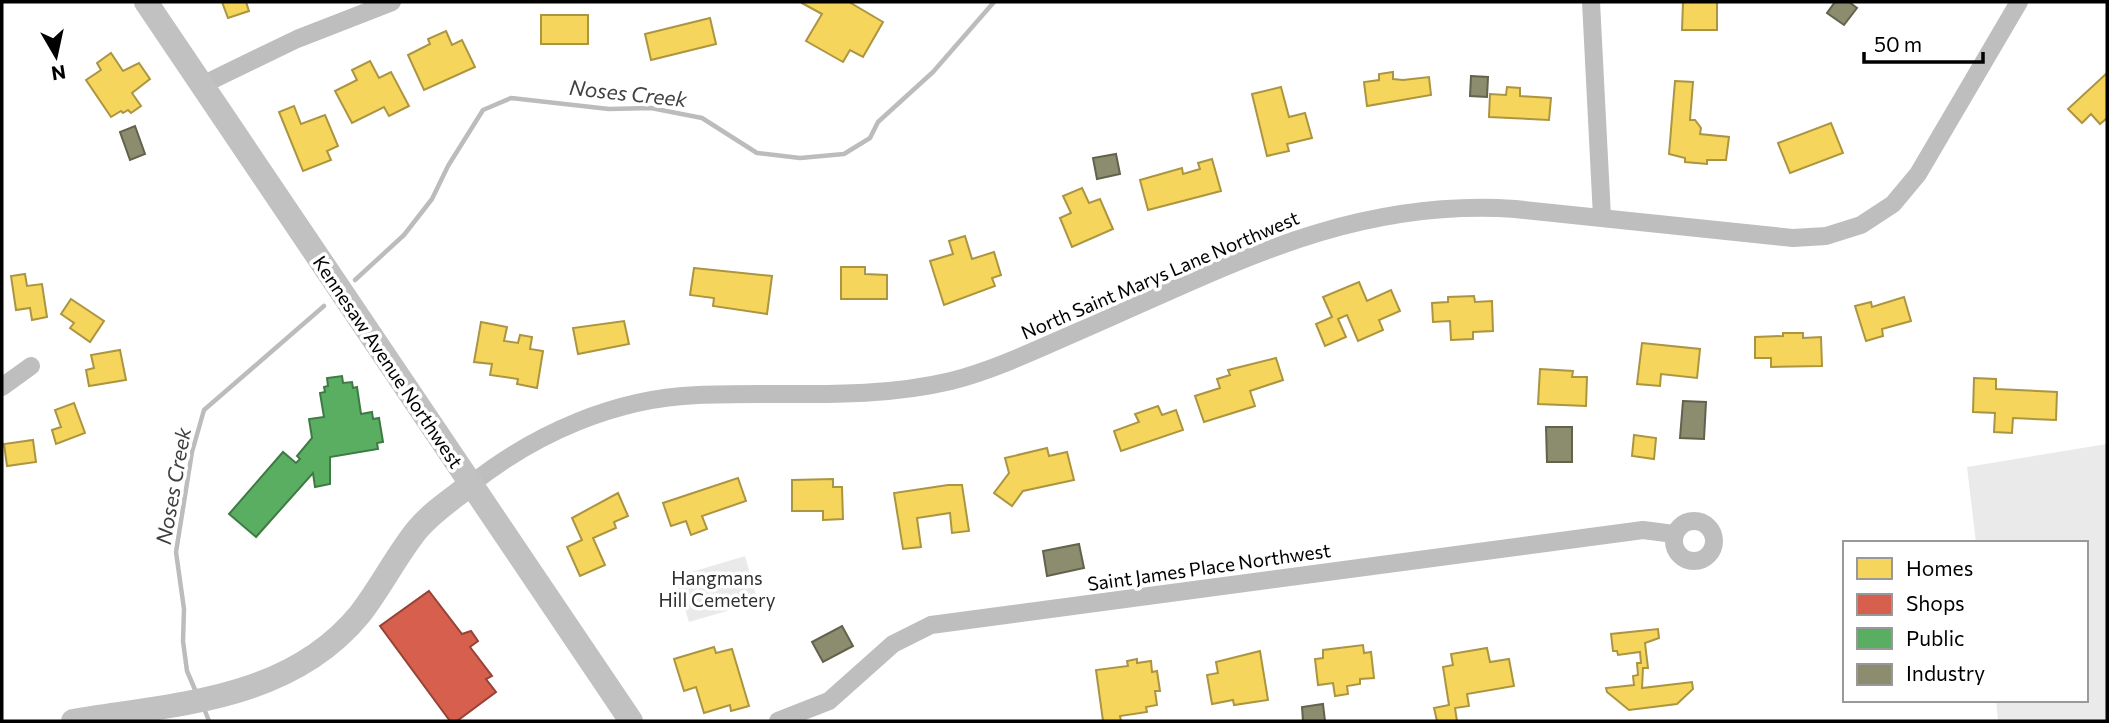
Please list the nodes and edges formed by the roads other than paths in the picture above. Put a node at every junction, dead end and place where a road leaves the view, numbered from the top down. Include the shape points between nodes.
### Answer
1 (146, 2) edge
2 (392, 2) edge
3 (1591, 2) edge
4 (2020, 2) edge
5 (200, 86) junction
6 (1602, 216) junction
7 (31, 366) dead end
8 (2, 387) edge
9 (470, 485) junction
10 (1674, 534) dead end
11 (73, 721) edge
12 (631, 721) edge
13 (778, 721) edge

1 - 5 street, Kennesaw Avenue Northwest
2 - 5 street via 297,39
3 - 6 street
4 - 6 street, North Saint Marys Lane Northwest via 1919,174 1893,204 1861,225 1826,236 1793,238
5 - 9 street, Kennesaw Avenue Northwest
6 - 9 street, North Saint Marys Lane Northwest via 1474,206 1361,220 1276,245 978,373 876,394 696,395 630,404 560,429
7 - 8 street
9 - 11 street via 419,527 359,615 305,661 241,692
9 - 12 street, Kennesaw Avenue Northwest
10 - 13 street, Saint James Place Northwest via 1643,530 932,625 892,644 829,701

